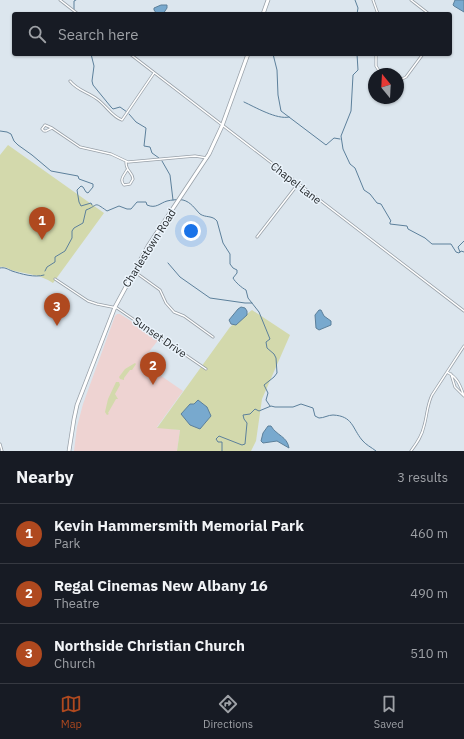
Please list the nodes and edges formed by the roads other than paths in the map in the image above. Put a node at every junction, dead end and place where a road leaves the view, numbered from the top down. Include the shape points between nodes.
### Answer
1 (60, 0) edge
2 (268, 0) edge
3 (373, 0) edge
4 (411, 0) edge
5 (75, 12) edge
6 (264, 12) edge
7 (377, 12) edge
8 (426, 12) edge
9 (133, 56) edge
10 (247, 56) edge
11 (376, 56) edge
12 (422, 56) edge
13 (377, 68) edge
14 (154, 73) junction
15 (404, 78) edge
16 (70, 81) dead end
17 (222, 126) junction
18 (52, 128) dead end
19 (207, 158) junction
20 (126, 162) junction
21 (127, 170) junction
22 (298, 184) junction
23 (257, 237) dead end
24 (133, 271) junction
25 (55, 279) dead end
26 (114, 307) junction
27 (464, 311) edge
28 (213, 337) dead end
29 (464, 346) edge
30 (206, 369) dead end
31 (447, 372) junction
32 (452, 374) junction
33 (464, 396) edge
34 (0, 444) edge
35 (2, 451) edge
36 (69, 451) edge
37 (411, 451) edge

1 - 5 street
2 - 6 main road
3 - 7 street
4 - 8 street
9 - 14 street, Chapel Lane
10 - 17 main road, Charlestown Road
11 - 13 street
12 - 15 street
14 - 16 street via 121,120 99,100 79,90
14 - 17 street, Chapel Lane
17 - 19 main road, Charlestown Road
17 - 22 street, Chapel Lane
18 - 20 street via 80,147 111,154
19 - 20 street via 195,156
19 - 24 main road, Charlestown Road
20 - 21 street
21 - 21 street via 133,181 129,185 124,185 121,181
22 - 23 street
22 - 27 street, Chapel Lane
24 - 26 main road, Charlestown Road
24 - 28 street via 160,290 174,312 184,316
25 - 26 street via 88,301
26 - 30 street, Sunset Drive
26 - 36 main road, Charlestown Road via 80,397
29 - 31 street
31 - 32 street
31 - 37 street via 432,395 423,431
32 - 33 street via 459,381
32 - 33 street via 455,387
34 - 35 street

